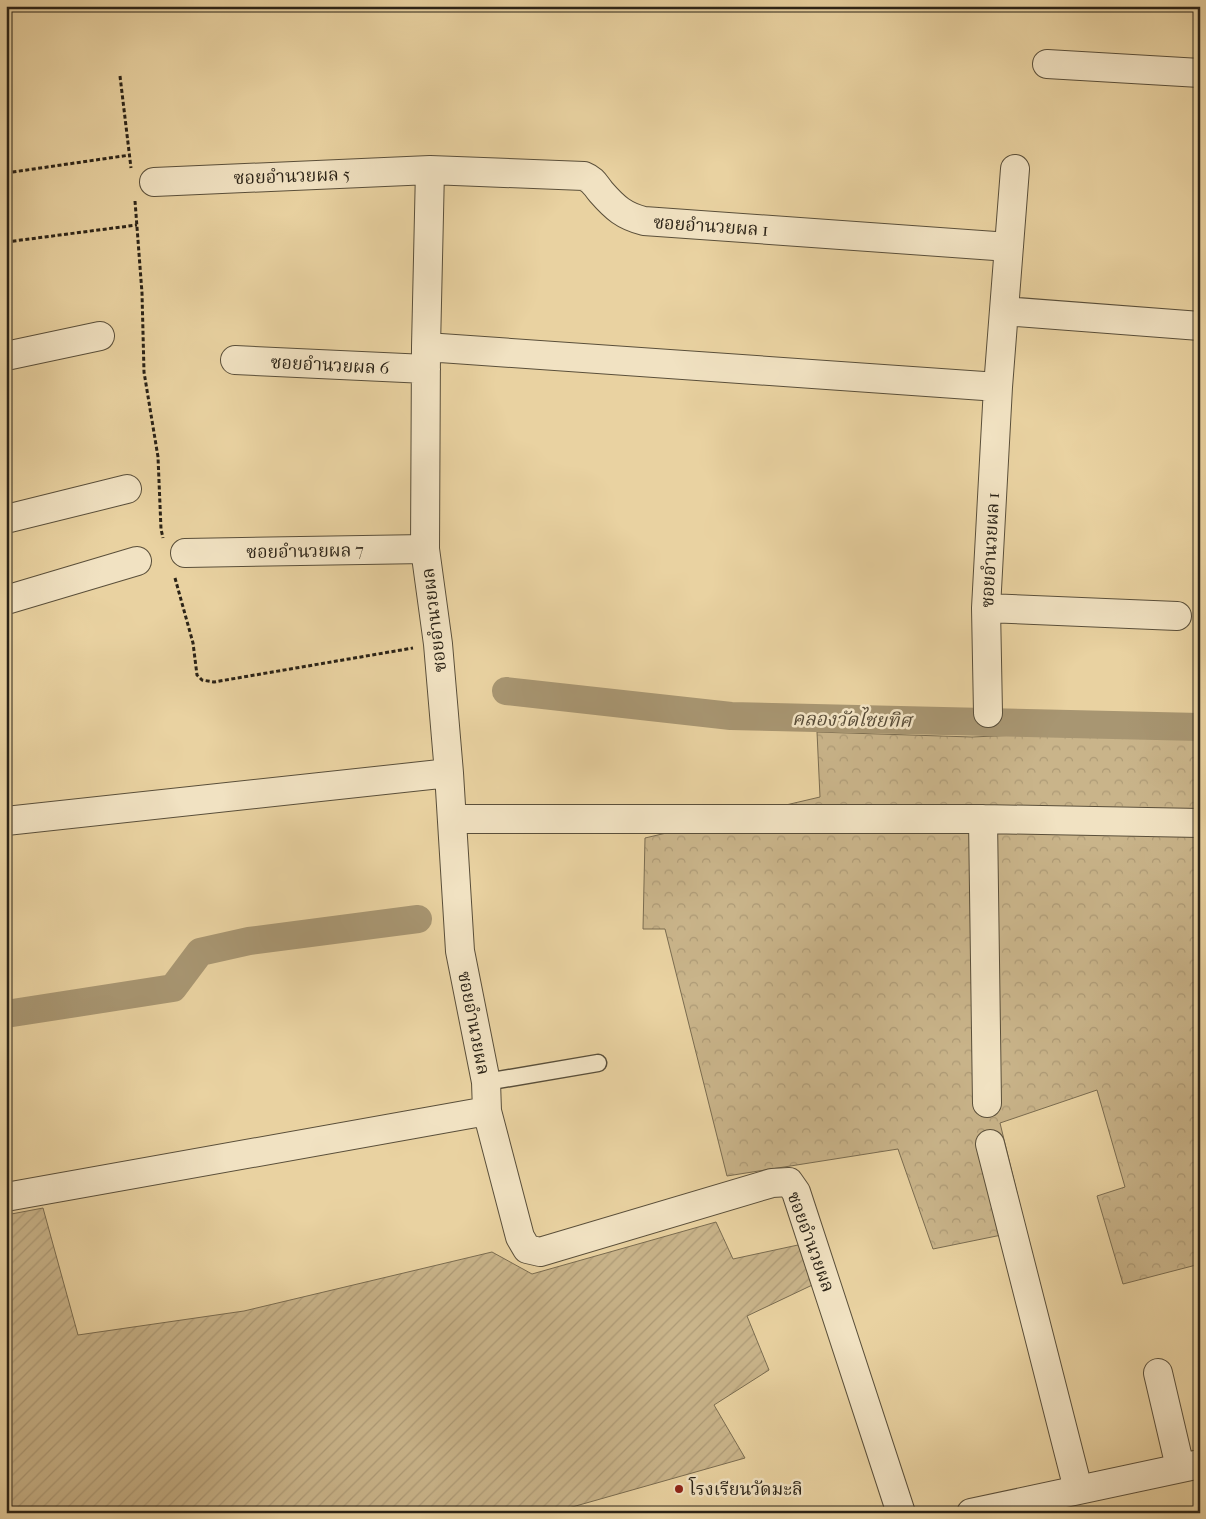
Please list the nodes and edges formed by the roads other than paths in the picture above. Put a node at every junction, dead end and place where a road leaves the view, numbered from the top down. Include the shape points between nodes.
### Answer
1 (1047, 64) dead end
2 (1200, 73) edge
3 (1015, 169) dead end
4 (430, 170) junction
5 (140, 184) road end
6 (1009, 247) junction
7 (1004, 311) junction
8 (1200, 326) edge
9 (100, 336) dead end
10 (6, 356) edge
11 (426, 358) junction
12 (235, 360) dead end
13 (998, 387) junction
14 (127, 489) dead end
15 (6, 519) edge
16 (425, 549) junction
17 (174, 556) road end
18 (137, 561) dead end
19 (6, 600) edge
20 (986, 608) junction
21 (1177, 616) dead end
22 (988, 713) dead end
23 (449, 773) junction
24 (452, 819) junction
25 (983, 819) junction
26 (6, 821) edge
27 (1200, 823) edge
28 (598, 1063) dead end
29 (486, 1082) junction
30 (987, 1103) dead end
31 (488, 1111) junction
32 (990, 1144) dead end
33 (6, 1197) edge
34 (1158, 1373) dead end
35 (1190, 1465) edge
36 (1078, 1489) junction
37 (901, 1513) edge
38 (971, 1513) edge

1 - 2 street
3 - 6 street, ซอยอำนวยผล 1
4 - 5 street, ซอยอำนวยผล 5
4 - 6 street, ซอยอำนวยผล 1 via 584,176 592,179 617,210 644,221
4 - 11 street, ซอยอำนวยผล
6 - 7 street, ซอยอำนวยผล 1
7 - 8 street
7 - 13 street, ซอยอำนวยผล 1
9 - 10 street
11 - 12 street, ซอยอำนวยผล 6
11 - 13 street
11 - 16 street, ซอยอำนวยผล
13 - 20 street, ซอยอำนวยผล 1
14 - 15 street
16 - 17 street, ซอยอำนวยผล 7
16 - 23 street, ซอยอำนวยผล via 438,644
18 - 19 street
20 - 21 street
20 - 22 street, ซอยอำนวยผล 1
23 - 24 street, ซอยอำนวยผล
23 - 26 street
24 - 25 street
24 - 29 street, ซอยอำนวยผล via 460,951
25 - 27 street
25 - 30 street
28 - 29 lane
29 - 31 street, ซอยอำนวยผล
31 - 33 street
31 - 37 street, ซอยอำนวยผล via 520,1237 527,1249 540,1252 772,1183 789,1182 796,1192
32 - 36 street
34 - 35 street
35 - 36 street
36 - 38 street

